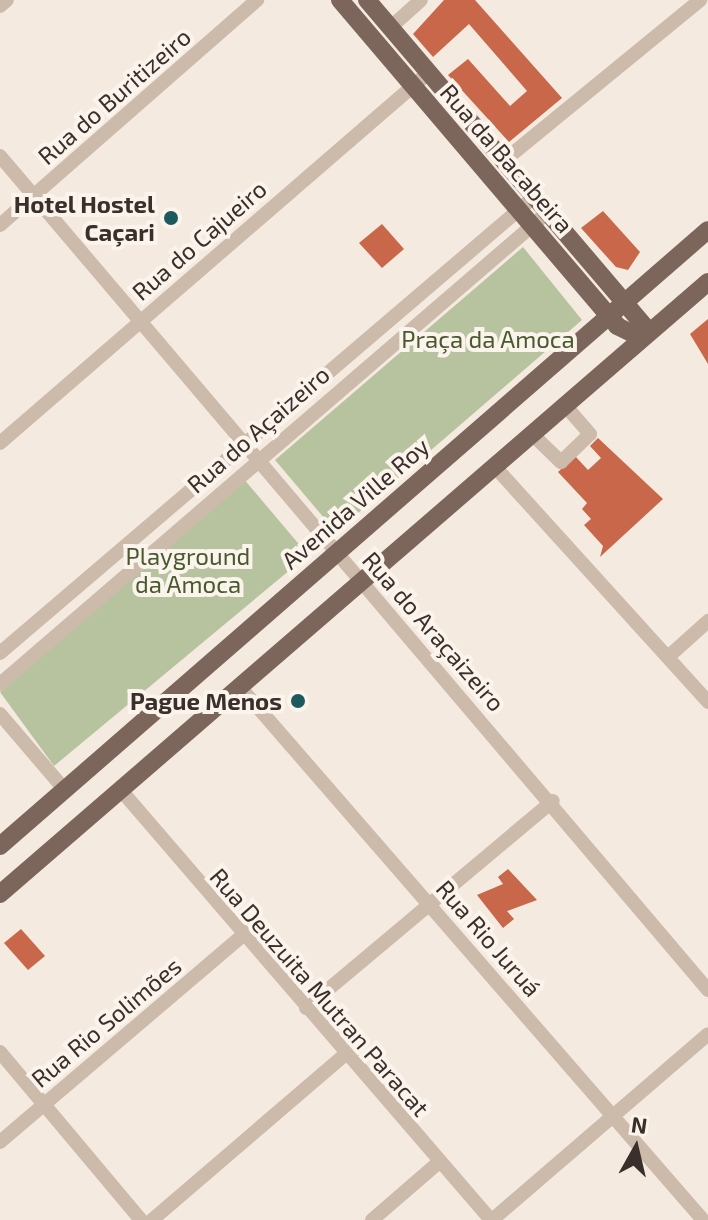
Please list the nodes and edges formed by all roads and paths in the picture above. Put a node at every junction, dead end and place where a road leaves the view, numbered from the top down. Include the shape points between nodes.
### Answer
1 (7, 0) edge
2 (257, 0) edge
3 (340, 0) edge
4 (367, 0) edge
5 (421, 0) edge
6 (700, 0) edge
7 (0, 6) edge
8 (391, 27) junction
9 (428, 73) junction
10 (411, 84) junction
11 (0, 156) edge
12 (506, 159) junction
13 (34, 195) junction
14 (535, 196) junction
15 (519, 206) junction
16 (548, 212) junction
17 (531, 223) junction
18 (0, 225) edge
19 (708, 230) edge
20 (708, 282) edge
21 (628, 302) junction
22 (611, 314) junction
23 (141, 320) junction
24 (646, 335) junction
25 (566, 406) junction
26 (533, 435) junction
27 (245, 441) junction
28 (0, 443) edge
29 (259, 457) junction
30 (496, 468) junction
31 (338, 549) junction
32 (360, 582) junction
33 (708, 621) edge
34 (0, 653) edge
35 (668, 657) junction
36 (0, 684) edge
37 (240, 687) junction
38 (708, 702) edge
39 (0, 714) edge
40 (64, 789) junction
41 (120, 789) junction
42 (553, 801) junction
43 (0, 846) edge
44 (0, 894) edge
45 (431, 904) junction
46 (241, 937) junction
47 (708, 990) edge
48 (306, 1008) junction
49 (708, 1034) edge
50 (0, 1052) edge
51 (346, 1054) junction
52 (42, 1104) junction
53 (614, 1119) junction
54 (0, 1142) edge
55 (438, 1163) junction
56 (141, 1220) edge
57 (152, 1220) edge
58 (372, 1220) edge
59 (492, 1220) edge
60 (703, 1220) edge

1 - 7 street
2 - 13 street, Rua do Buritizeiro
3 - 10 main road, Rua da Bacabeira
4 - 8 main road, Rua da Bacabeira
5 - 8 street
6 - 12 street
8 - 9 main road, Rua da Bacabeira
9 - 10 street, Rua do Cajueiro
9 - 12 main road, Rua da Bacabeira
10 - 15 main road, Rua da Bacabeira
10 - 23 street, Rua do Cajueiro
11 - 13 street, Rua do Araçaizeiro
12 - 14 main road, Rua da Bacabeira
13 - 18 street, Rua do Buritizeiro
13 - 23 street, Rua do Araçaizeiro
14 - 15 street, Rua do Açaizeiro
14 - 16 main road, Rua da Bacabeira
15 - 17 main road, Rua da Bacabeira
15 - 27 street, Rua do Açaizeiro
16 - 17 street, Rua do Açaizeiro
16 - 21 main road, Rua da Bacabeira
17 - 22 main road, Rua da Bacabeira
17 - 29 street, Rua do Açaizeiro
19 - 21 main road, Avenida Ville Roy
20 - 24 main road
21 - 22 main road, Avenida Ville Roy
21 - 24 main road, Rua da Bacabeira
22 - 24 main road, Rua da Bacabeira via 617,326
22 - 31 main road, Avenida Ville Roy
23 - 27 street, Rua do Araçaizeiro
23 - 28 street, Rua do Cajueiro
24 - 25 main road
25 - 26 main road
25 - 26 street via 590,434 561,462
26 - 30 main road
27 - 29 street, Rua do Araçaizeiro
27 - 34 street, Rua do Açaizeiro
29 - 31 street, Rua do Araçaizeiro
29 - 36 street, Rua do Açaizeiro
30 - 32 main road
30 - 35 street
31 - 32 street, Rua do Araçaizeiro
31 - 40 main road, Avenida Ville Roy
32 - 37 main road
32 - 42 street, Rua do Araçaizeiro
33 - 35 street
35 - 38 street
37 - 41 main road
37 - 45 street, Rua Rio Juruá
39 - 40 street
40 - 43 main road, Avenida Ville Roy
41 - 44 main road
41 - 46 street, Rua Deuzuita Mutran Paracat
42 - 45 street
42 - 47 street, Rua do Araçaizeiro
45 - 48 street
45 - 53 street, Rua Rio Juruá
46 - 48 street, Rua Deuzuita Mutran Paracat
46 - 52 street, Rua Rio Solimões
48 - 51 street, Rua Deuzuita Mutran Paracat
49 - 53 street
50 - 52 street
51 - 55 street, Rua Deuzuita Mutran Paracat
51 - 57 street
52 - 54 street, Rua Rio Solimões
52 - 56 street
53 - 59 street
53 - 60 street, Rua Rio Juruá
55 - 58 street
55 - 59 street, Rua Deuzuita Mutran Paracat

